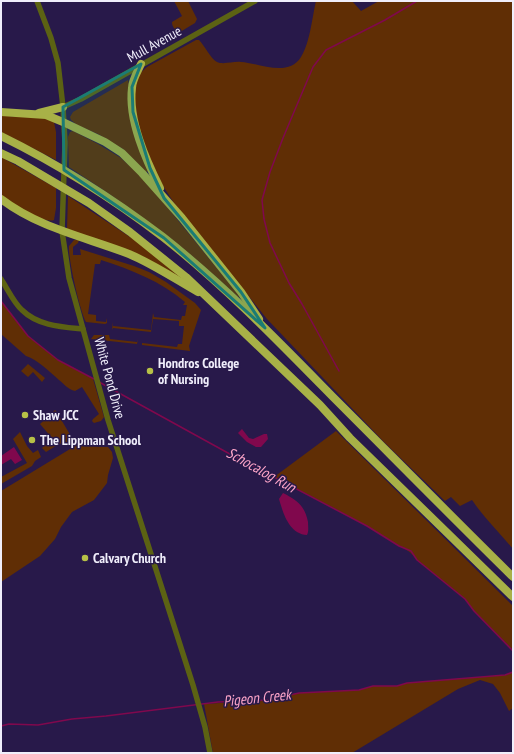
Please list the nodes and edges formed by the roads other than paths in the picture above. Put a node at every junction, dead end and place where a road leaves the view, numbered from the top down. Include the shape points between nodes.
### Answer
1 (38, 1) edge
2 (255, 1) edge
3 (141, 64) junction
4 (64, 107) junction
5 (1, 112) edge
6 (31, 114) junction
7 (64, 122) junction
8 (1, 136) edge
9 (1, 152) edge
10 (164, 198) junction
11 (1, 199) edge
12 (62, 231) junction
13 (1, 279) edge
14 (210, 299) junction
15 (265, 328) junction
16 (84, 329) junction
17 (513, 577) edge
18 (513, 598) edge
19 (210, 753) edge

1 - 4 street, White Pond Drive via 56,56
2 - 3 street, Mull Avenue
3 - 4 street, Mull Avenue
3 - 10 highway via 132,86 133,112 150,168
4 - 6 highway
4 - 7 street, White Pond Drive
5 - 6 highway
6 - 7 highway
7 - 10 highway via 122,153
7 - 12 street, White Pond Drive
8 - 15 highway via 75,176 164,238
9 - 14 highway via 71,192 113,220 173,265
10 - 15 highway via 241,292
11 - 12 highway via 34,220
12 - 14 highway via 130,254
12 - 16 street, White Pond Drive via 70,278
13 - 16 street via 22,310 40,322
14 - 18 highway
15 - 17 highway
16 - 19 street, White Pond Drive via 108,420 200,710

